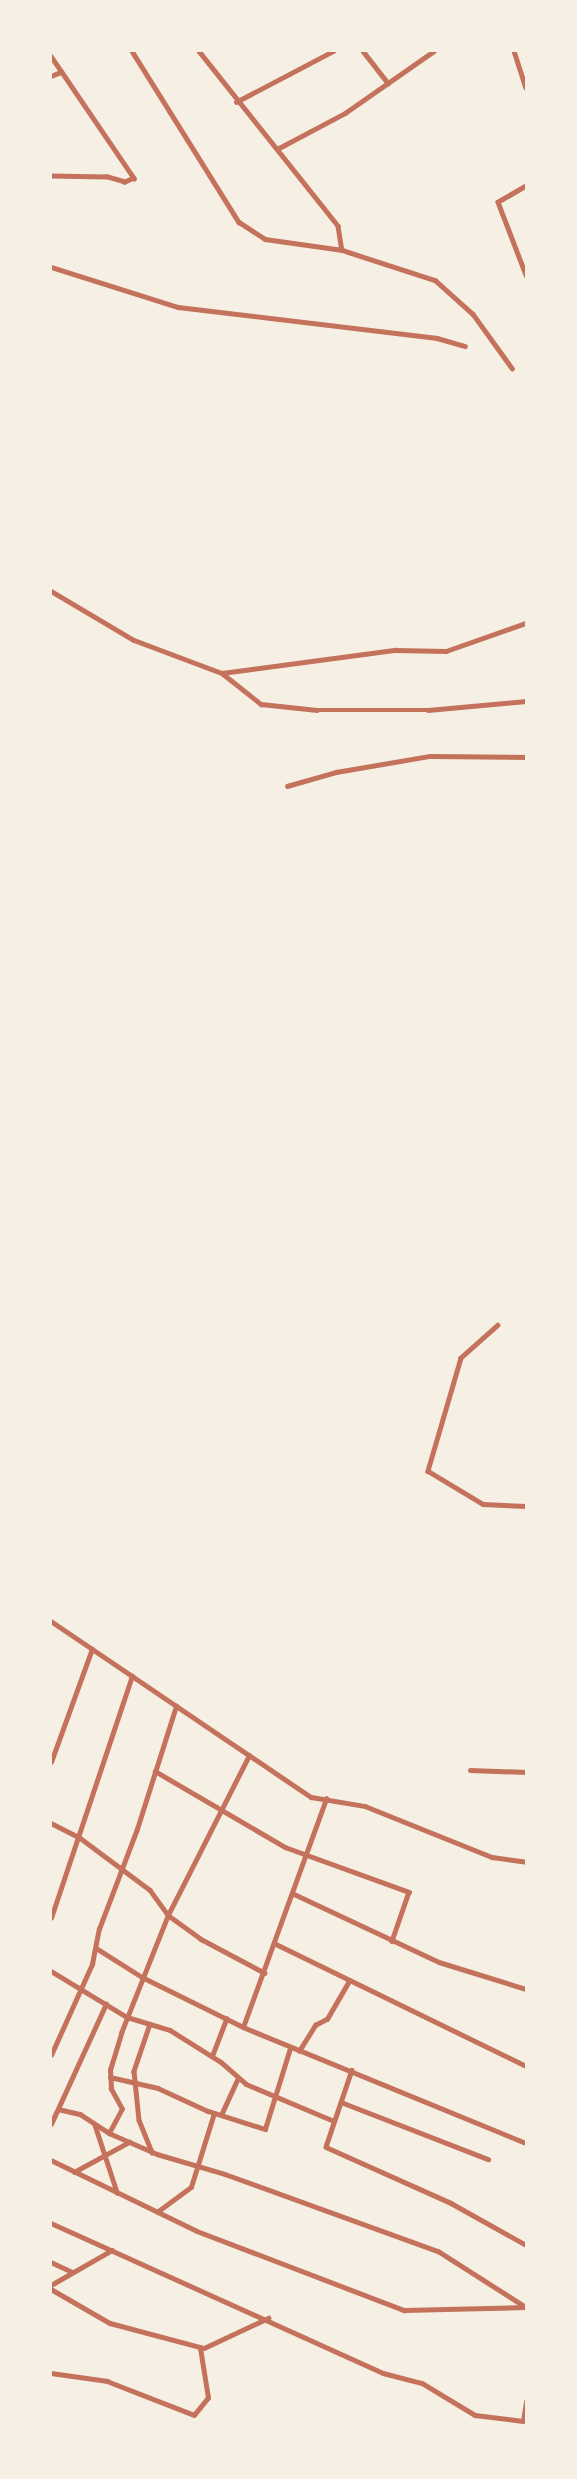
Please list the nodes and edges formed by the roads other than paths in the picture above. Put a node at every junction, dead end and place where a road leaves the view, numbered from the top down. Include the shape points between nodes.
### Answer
1 (132, 51) edge
2 (199, 51) edge
3 (333, 51) edge
4 (363, 51) edge
5 (434, 51) edge
6 (514, 51) edge
7 (51, 56) edge
8 (61, 72) junction
9 (51, 76) edge
10 (388, 83) junction
11 (526, 87) edge
12 (236, 102) junction
13 (279, 148) junction
14 (51, 176) edge
15 (526, 186) edge
16 (342, 250) junction
17 (51, 267) edge
18 (526, 275) edge
19 (465, 346) dead end
20 (512, 368) dead end
21 (51, 591) edge
22 (526, 623) edge
23 (222, 673) junction
24 (526, 701) edge
25 (526, 757) edge
26 (287, 786) dead end
27 (498, 1325) dead end
28 (526, 1506) edge
29 (51, 1623) edge
30 (92, 1649) junction
31 (132, 1676) junction
32 (176, 1706) junction
33 (249, 1755) junction
34 (51, 1762) edge
35 (470, 1770) dead end
36 (155, 1771) junction
37 (526, 1772) edge
38 (326, 1799) junction
39 (223, 1807) junction
40 (51, 1823) edge
41 (79, 1837) junction
42 (308, 1854) junction
43 (526, 1862) edge
44 (121, 1869) junction
45 (292, 1893) junction
46 (168, 1915) junction
47 (51, 1919) edge
48 (392, 1941) junction
49 (276, 1944) junction
50 (96, 1948) junction
51 (51, 1971) edge
52 (265, 1973) junction
53 (142, 1977) junction
54 (349, 1981) junction
55 (81, 1987) junction
56 (526, 1989) edge
57 (106, 2004) junction
58 (127, 2017) junction
59 (226, 2019) junction
60 (150, 2024) junction
61 (243, 2027) junction
62 (290, 2048) junction
63 (299, 2051) junction
64 (51, 2055) edge
65 (212, 2056) junction
66 (526, 2066) edge
67 (352, 2070) junction
68 (110, 2077) junction
69 (239, 2078) junction
70 (135, 2081) junction
71 (274, 2093) junction
72 (341, 2102) junction
73 (58, 2109) junction
74 (214, 2113) junction
75 (221, 2115) junction
76 (334, 2121) junction
77 (51, 2124) edge
78 (95, 2124) junction
79 (109, 2133) junction
80 (130, 2142) junction
81 (526, 2143) edge
82 (104, 2152) junction
83 (152, 2152) junction
84 (488, 2158) dead end
85 (51, 2160) edge
86 (199, 2167) junction
87 (74, 2172) junction
88 (117, 2192) junction
89 (157, 2212) junction
90 (51, 2223) edge
91 (526, 2245) edge
92 (112, 2250) junction
93 (51, 2262) edge
94 (72, 2272) junction
95 (51, 2287) edge
96 (526, 2307) edge
97 (268, 2318) junction
98 (200, 2348) junction
99 (51, 2373) edge
100 (526, 2401) edge
101 (526, 2411) edge
102 (523, 2421) junction

1 - 16 street via 239,222 265,239
2 - 12 street
3 - 12 street
4 - 10 street
5 - 10 street
6 - 11 street
7 - 8 street
8 - 9 street
8 - 14 street via 134,178 125,182 107,177
10 - 13 street via 306,138
12 - 13 street
13 - 16 street via 338,226
15 - 18 street via 498,202
16 - 20 street via 435,280 473,314
17 - 19 street via 178,307 437,338
21 - 23 street via 134,640
22 - 23 street via 446,651 395,650
23 - 24 street via 261,704 317,710 428,710
25 - 26 street via 430,756 336,772
27 - 28 street via 461,1358 428,1471 483,1504
29 - 30 street
30 - 31 street
30 - 34 street
31 - 32 street
31 - 41 street
32 - 33 street
32 - 36 street
33 - 38 street via 311,1797
33 - 39 street
35 - 37 street
36 - 39 street
36 - 44 street
38 - 42 street
38 - 43 street via 365,1806 492,1857
39 - 42 street via 244,1824
39 - 46 street
40 - 41 street
41 - 44 street
41 - 47 street
42 - 45 street
42 - 48 street via 409,1892
44 - 46 street via 150,1890
44 - 50 street
45 - 48 street
45 - 49 street
46 - 52 street via 201,1940
46 - 53 street
48 - 56 street via 439,1962
49 - 52 street
49 - 54 street
50 - 53 street
50 - 55 street
51 - 55 street
52 - 61 street
53 - 58 street
53 - 59 street
54 - 63 street via 327,2019 315,2025
54 - 66 street
55 - 57 street
55 - 64 street
57 - 58 street
57 - 73 street
58 - 60 street
58 - 68 street
59 - 61 street
59 - 65 street
60 - 65 street via 170,2030
60 - 70 street via 134,2071
61 - 62 street
62 - 63 street
62 - 71 street
63 - 67 street
65 - 69 street
67 - 72 street
67 - 81 street
68 - 70 street
68 - 79 street via 122,2109
69 - 71 street
69 - 75 street
70 - 74 street
70 - 83 street via 139,2120
71 - 75 street via 265,2129
71 - 76 street
72 - 76 street
72 - 84 street
73 - 77 street
73 - 78 street
74 - 75 street
74 - 86 street
76 - 91 street via 326,2147 451,2203
78 - 79 street
78 - 82 street
79 - 80 street
80 - 82 street
80 - 83 street
82 - 87 street
82 - 88 street
83 - 86 street
85 - 87 street
86 - 89 street via 191,2187
86 - 96 street via 438,2251
87 - 88 street
88 - 89 street
89 - 96 street via 404,2310
90 - 92 street
92 - 94 street
92 - 97 street
93 - 94 street
94 - 95 street
95 - 98 street via 110,2323
97 - 98 street
97 - 102 street via 383,2372 422,2383 475,2415
98 - 99 street via 208,2398 194,2415 107,2381
100 - 102 street
101 - 102 street

